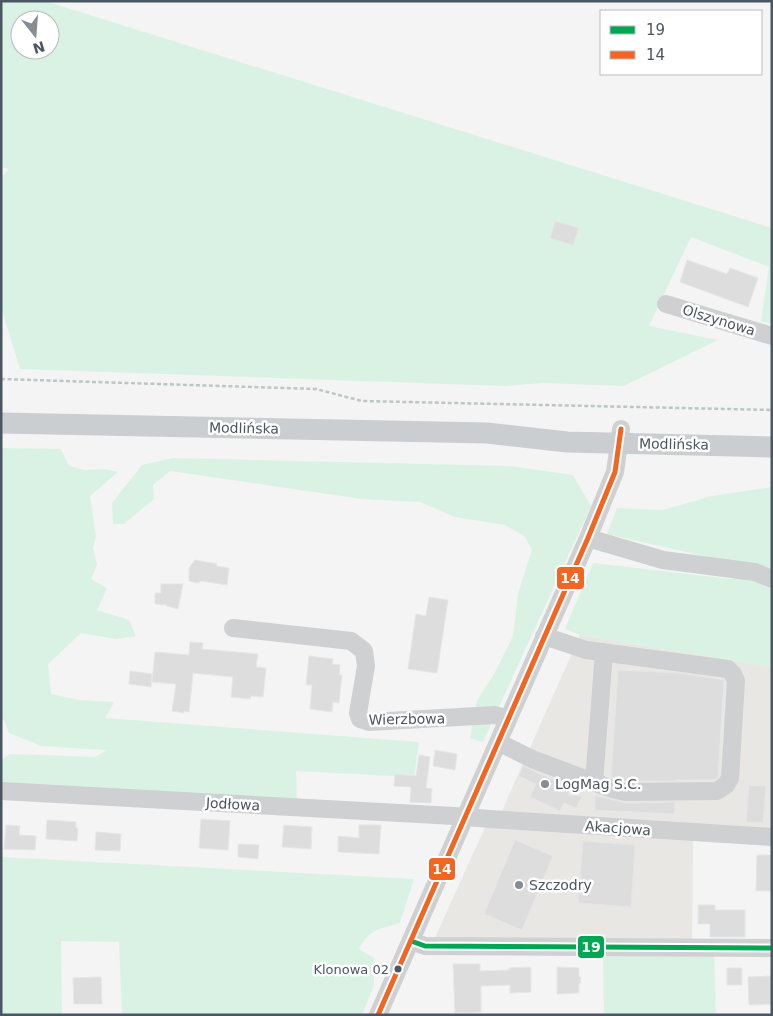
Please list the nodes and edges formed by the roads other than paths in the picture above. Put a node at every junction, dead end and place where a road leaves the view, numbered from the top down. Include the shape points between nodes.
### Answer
1 (666, 304) dead end
2 (772, 336) edge
3 (1, 423) edge
4 (772, 433) edge
5 (620, 436) junction
6 (772, 446) edge
7 (588, 538) junction
8 (772, 579) edge
9 (233, 628) dead end
10 (544, 636) junction
11 (604, 652) junction
12 (508, 719) junction
13 (498, 742) junction
14 (594, 782) junction
15 (1, 791) edge
16 (465, 816) junction
17 (772, 837) edge
18 (411, 940) junction
19 (772, 948) edge
20 (378, 1015) edge

1 - 2 street, Olszynowa
3 - 5 main road, Modlińska via 487,433 567,442
4 - 5 main road, Modlińska
5 - 6 main road, Modlińska
5 - 7 street via 614,472
7 - 8 street via 663,560 755,572
7 - 10 street
9 - 12 street, Wierzbowa via 351,641 364,651 366,666 358,713 360,719 369,722 495,715
10 - 11 street via 586,650
10 - 12 street
11 - 14 street
11 - 14 street via 728,670 733,674 736,681 730,778 717,791 626,792
12 - 13 street
13 - 14 street via 532,759
13 - 16 street
15 - 16 street, Jodłowa
16 - 17 street, Akacjowa
16 - 18 street
18 - 19 street via 425,946
18 - 20 street

